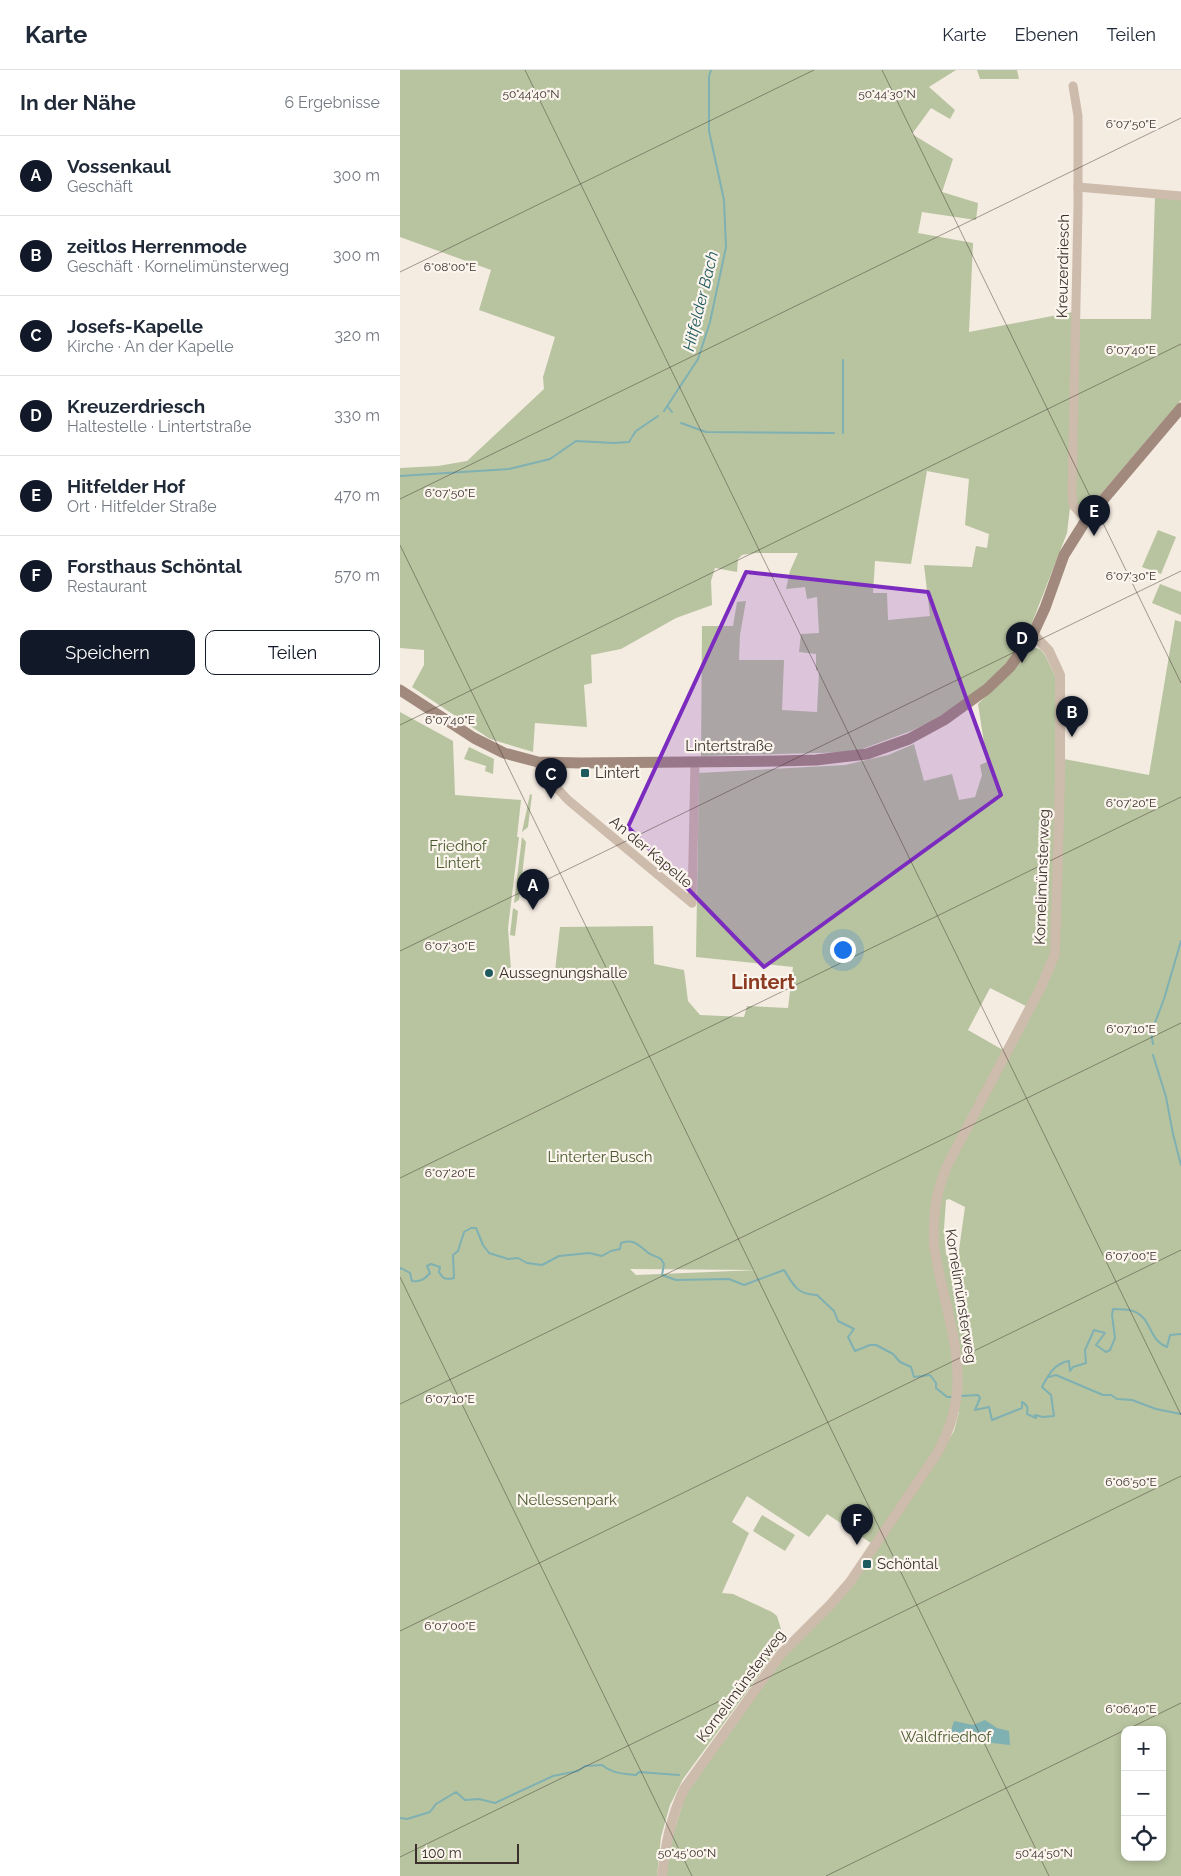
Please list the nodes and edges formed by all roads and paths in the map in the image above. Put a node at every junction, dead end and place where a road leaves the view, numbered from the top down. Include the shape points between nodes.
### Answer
1 (1073, 86) dead end
2 (1078, 187) junction
3 (1181, 196) edge
4 (1181, 408) edge
5 (1086, 520) junction
6 (1033, 634) junction
7 (400, 690) edge
8 (538, 762) junction
9 (696, 762) junction
10 (662, 1876) edge

1 - 2 street, Kreuzerdriesch via 1078,116
2 - 3 street
2 - 5 street, Kreuzerdriesch via 1072,492 1073,505
4 - 5 main road, Lintertstraße
5 - 6 main road, Lintertstraße via 1064,555
6 - 9 main road, Lintertstraße via 1010,667 972,701 930,728 889,747 867,754 825,759
6 - 10 street, Kornelimünsterweg via 1049,651 1060,675 1055,954 1041,987 947,1166 936,1194 934,1245 956,1354 958,1387 950,1427 936,1455 850,1582 781,1654 684,1789 673,1812
7 - 8 main road, Lintertstraße via 474,738 504,753
8 - 9 main road, Lintertstraße
8 - 9 street, An der Kapelle via 541,772 568,800 692,904

